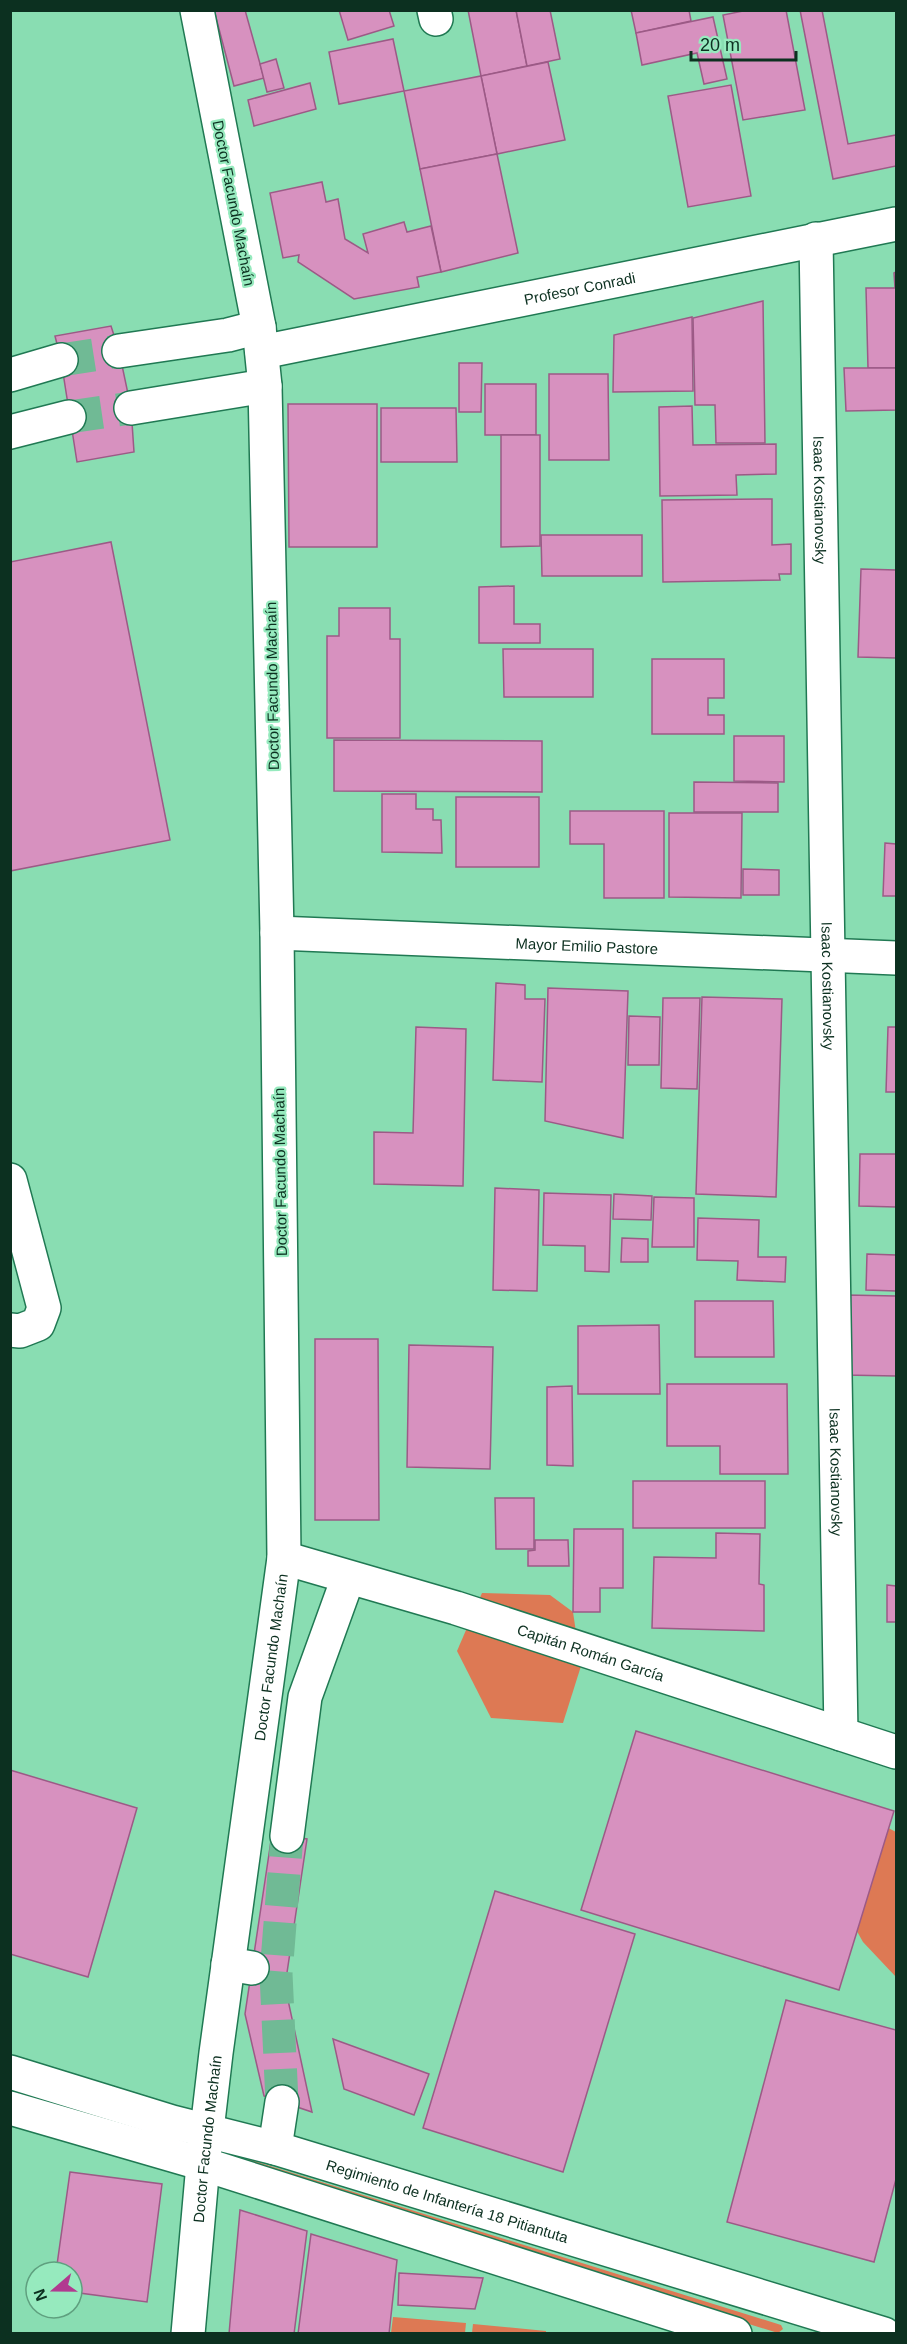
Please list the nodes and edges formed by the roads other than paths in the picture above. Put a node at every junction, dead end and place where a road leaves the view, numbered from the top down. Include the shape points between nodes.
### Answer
1 (197, 10) edge
2 (897, 224) edge
3 (816, 239) junction
4 (260, 340) junction
5 (119, 351) tunnel mouth
6 (61, 360) tunnel mouth
7 (10, 375) edge
8 (265, 386) junction
9 (131, 408) tunnel mouth
10 (69, 417) tunnel mouth
11 (10, 432) edge
12 (277, 933) junction
13 (827, 957) junction
14 (897, 958) edge
15 (10, 1180) edge
16 (10, 1330) edge
17 (284, 1558) junction
18 (348, 1578) junction
19 (269, 1666) junction
20 (305, 1697) junction
21 (841, 1734) junction
22 (897, 1752) edge
23 (287, 1836) tunnel mouth
24 (10, 2072) edge
25 (282, 2102) tunnel mouth
26 (10, 2108) edge
27 (208, 2132) junction
28 (275, 2148) junction
29 (203, 2164) junction
30 (897, 2319) edge
31 (817, 2324) edge
32 (188, 2334) edge
33 (735, 2334) edge
34 (884, 2334) edge
35 (894, 2334) edge

1 - 4 main road, Doctor Facundo Machaín
2 - 3 main road, Profesor Conradi
3 - 4 main road, Profesor Conradi
3 - 13 main road, Isaac Kostianovsky
4 - 5 main road, Profesor Conradi via 228,335
4 - 8 main road, Doctor Facundo Machaín
6 - 7 main road
8 - 9 main road
8 - 12 main road, Doctor Facundo Machaín
10 - 11 main road
12 - 13 main road, Mayor Emilio Pastore
12 - 17 main road, Doctor Facundo Machaín
13 - 14 main road, Mayor Emilio Pastore
13 - 21 main road, Isaac Kostianovsky
15 - 16 main road via 44,1308 38,1324 20,1331
17 - 18 main road, Capitán Román García
17 - 19 main road, Doctor Facundo Machaín
18 - 20 main road
18 - 21 main road, Capitán Román García via 456,1608
19 - 20 main road
19 - 27 main road, Doctor Facundo Machaín via 240,1966
20 - 23 main road
21 - 22 main road, Capitán Román García
24 - 27 main road, Regimiento de Infantería 18 Pitiantuta
25 - 28 main road
26 - 29 main road
27 - 28 main road, Regimiento de Infantería 18 Pitiantuta
27 - 29 main road, Doctor Facundo Machaín
28 - 31 main road, Regimiento de Infantería 18 Pitiantuta
29 - 32 main road, Doctor Facundo Machaín
29 - 33 main road
30 - 35 main road
31 - 34 main road, Regimiento de Infantería 18 Pitiantuta

